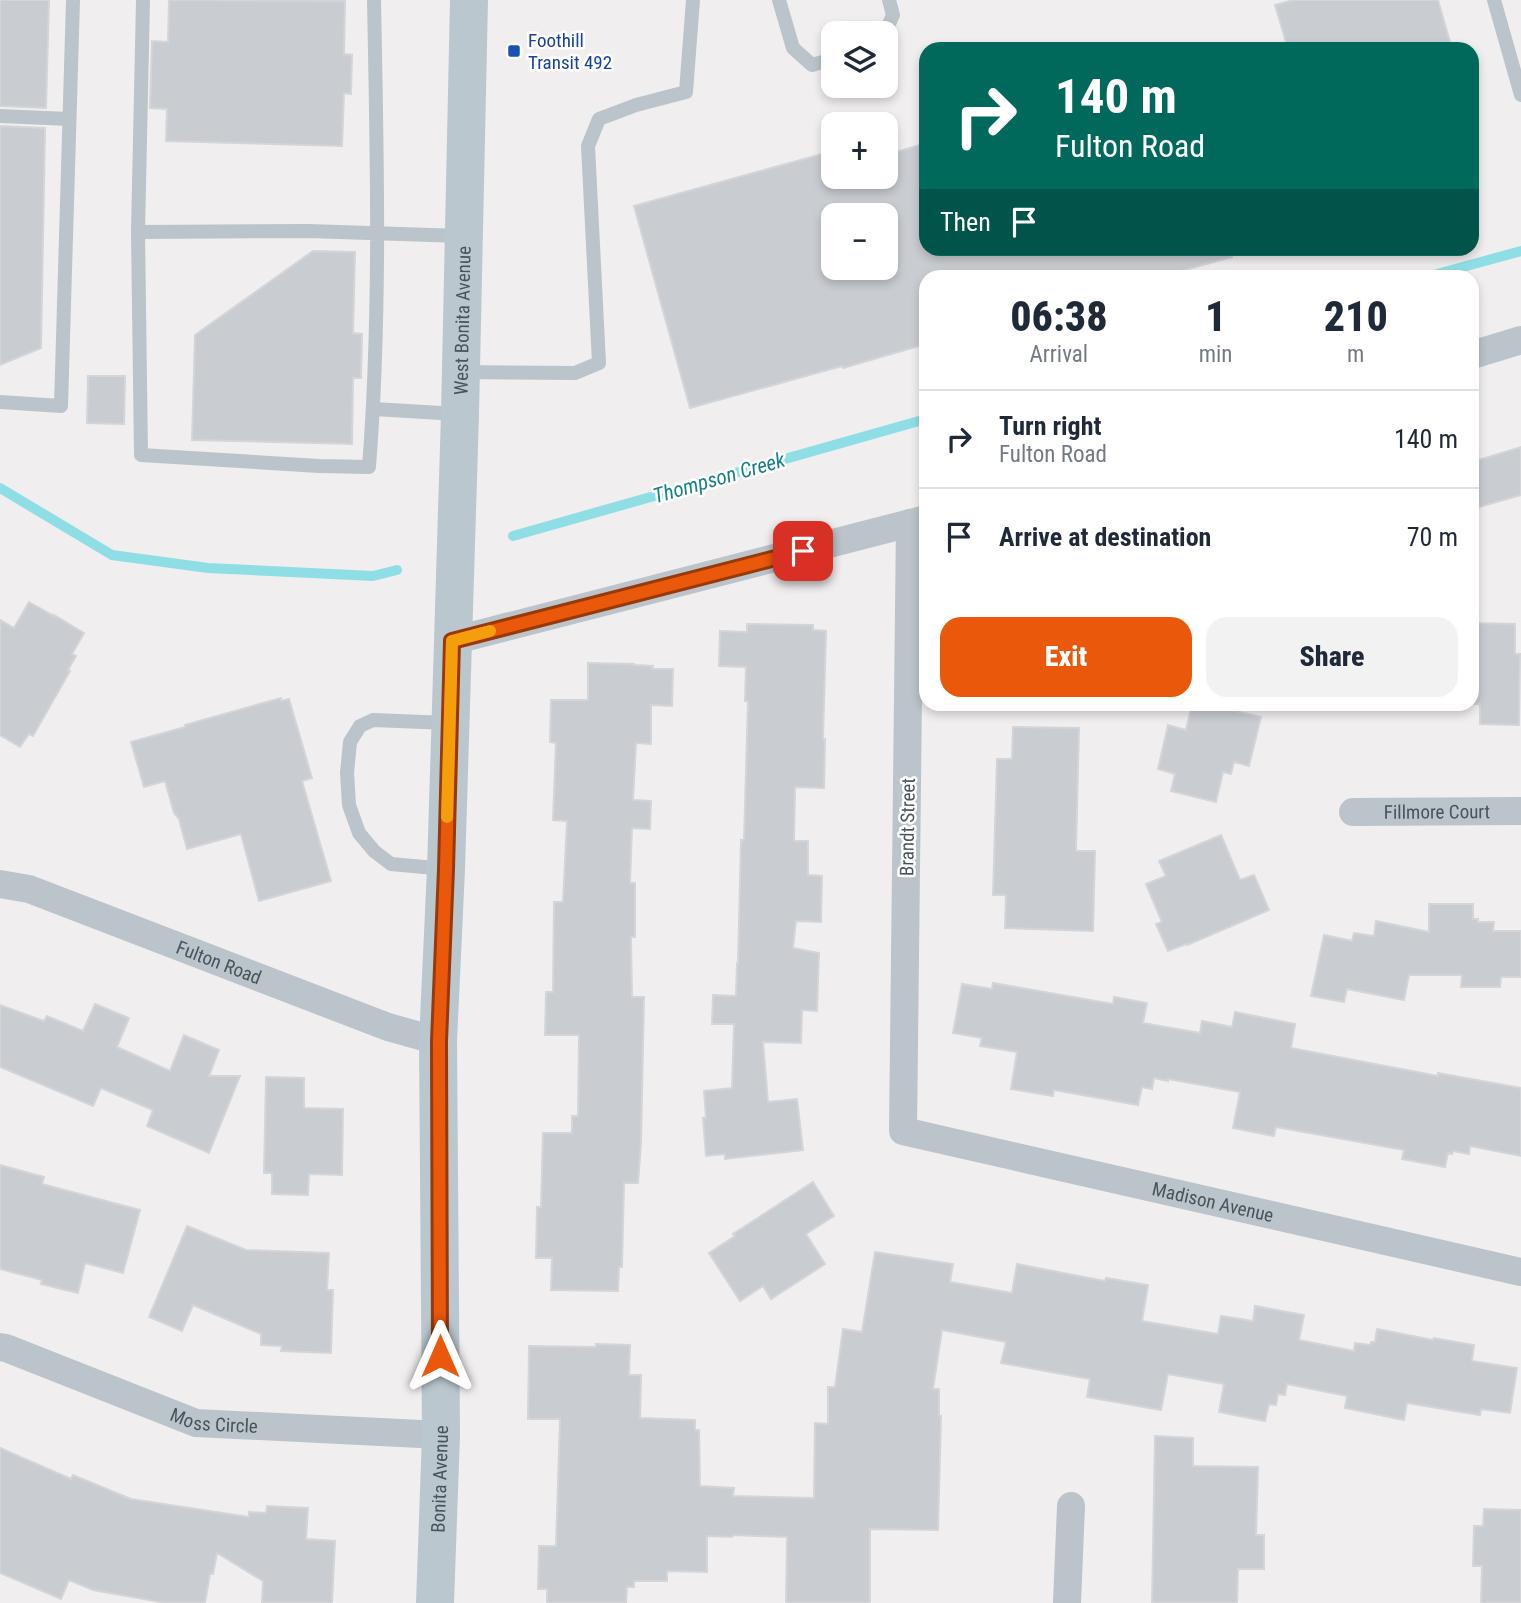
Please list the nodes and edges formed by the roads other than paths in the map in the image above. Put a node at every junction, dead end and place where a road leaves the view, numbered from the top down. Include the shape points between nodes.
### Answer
1 (73, 0) edge
2 (143, 0) edge
3 (374, 0) edge
4 (469, 0) edge
5 (693, 0) edge
6 (779, 0) edge
7 (889, 0) edge
8 (1494, 0) edge
9 (890, 21) edge
10 (821, 62) edge
11 (1521, 95) edge
12 (0, 116) edge
13 (69, 119) junction
14 (138, 232) junction
15 (378, 234) junction
16 (464, 236) junction
17 (1521, 340) edge
18 (1479, 353) edge
19 (461, 372) junction
20 (0, 402) edge
21 (374, 409) junction
22 (460, 414) junction
23 (918, 521) edge
24 (452, 641) junction
25 (450, 723) junction
26 (1353, 811) dead end
27 (1521, 811) edge
28 (446, 869) junction
29 (0, 884) edge
30 (439, 1041) junction
31 (903, 1130) joint
32 (1521, 1272) edge
33 (0, 1347) edge
34 (441, 1435) junction
35 (1071, 1506) dead end
36 (435, 1603) edge
37 (1067, 1603) edge

1 - 13 lane
2 - 14 lane
3 - 15 lane
4 - 16 main road, West Bonita Avenue
5 - 19 lane via 686,92 599,119 588,146 599,363 575,373
6 - 10 lane via 793,48 812,65
7 - 9 lane
8 - 11 lane
12 - 13 lane
13 - 20 lane via 61,406
14 - 15 lane
14 - 21 lane via 141,455 369,467
15 - 16 lane
15 - 21 lane
16 - 19 main road, West Bonita Avenue
17 - 18 street
19 - 22 main road, West Bonita Avenue
21 - 22 lane
22 - 24 main road, West Bonita Avenue
23 - 24 street
23 - 31 street, Brandt Street
24 - 25 main road, Bonita Avenue
25 - 28 main road, Bonita Avenue
25 - 28 lane via 373,720 360,726 350,742 347,773 349,805 359,833 374,851 391,864
26 - 27 street, Fillmore Court
28 - 30 main road, Bonita Avenue
29 - 30 street, Fulton Road via 29,890 388,1027
30 - 34 main road, Bonita Avenue
31 - 32 street, Madison Avenue
33 - 34 street, Moss Circle via 196,1423
34 - 36 main road, Bonita Avenue
35 - 37 street

